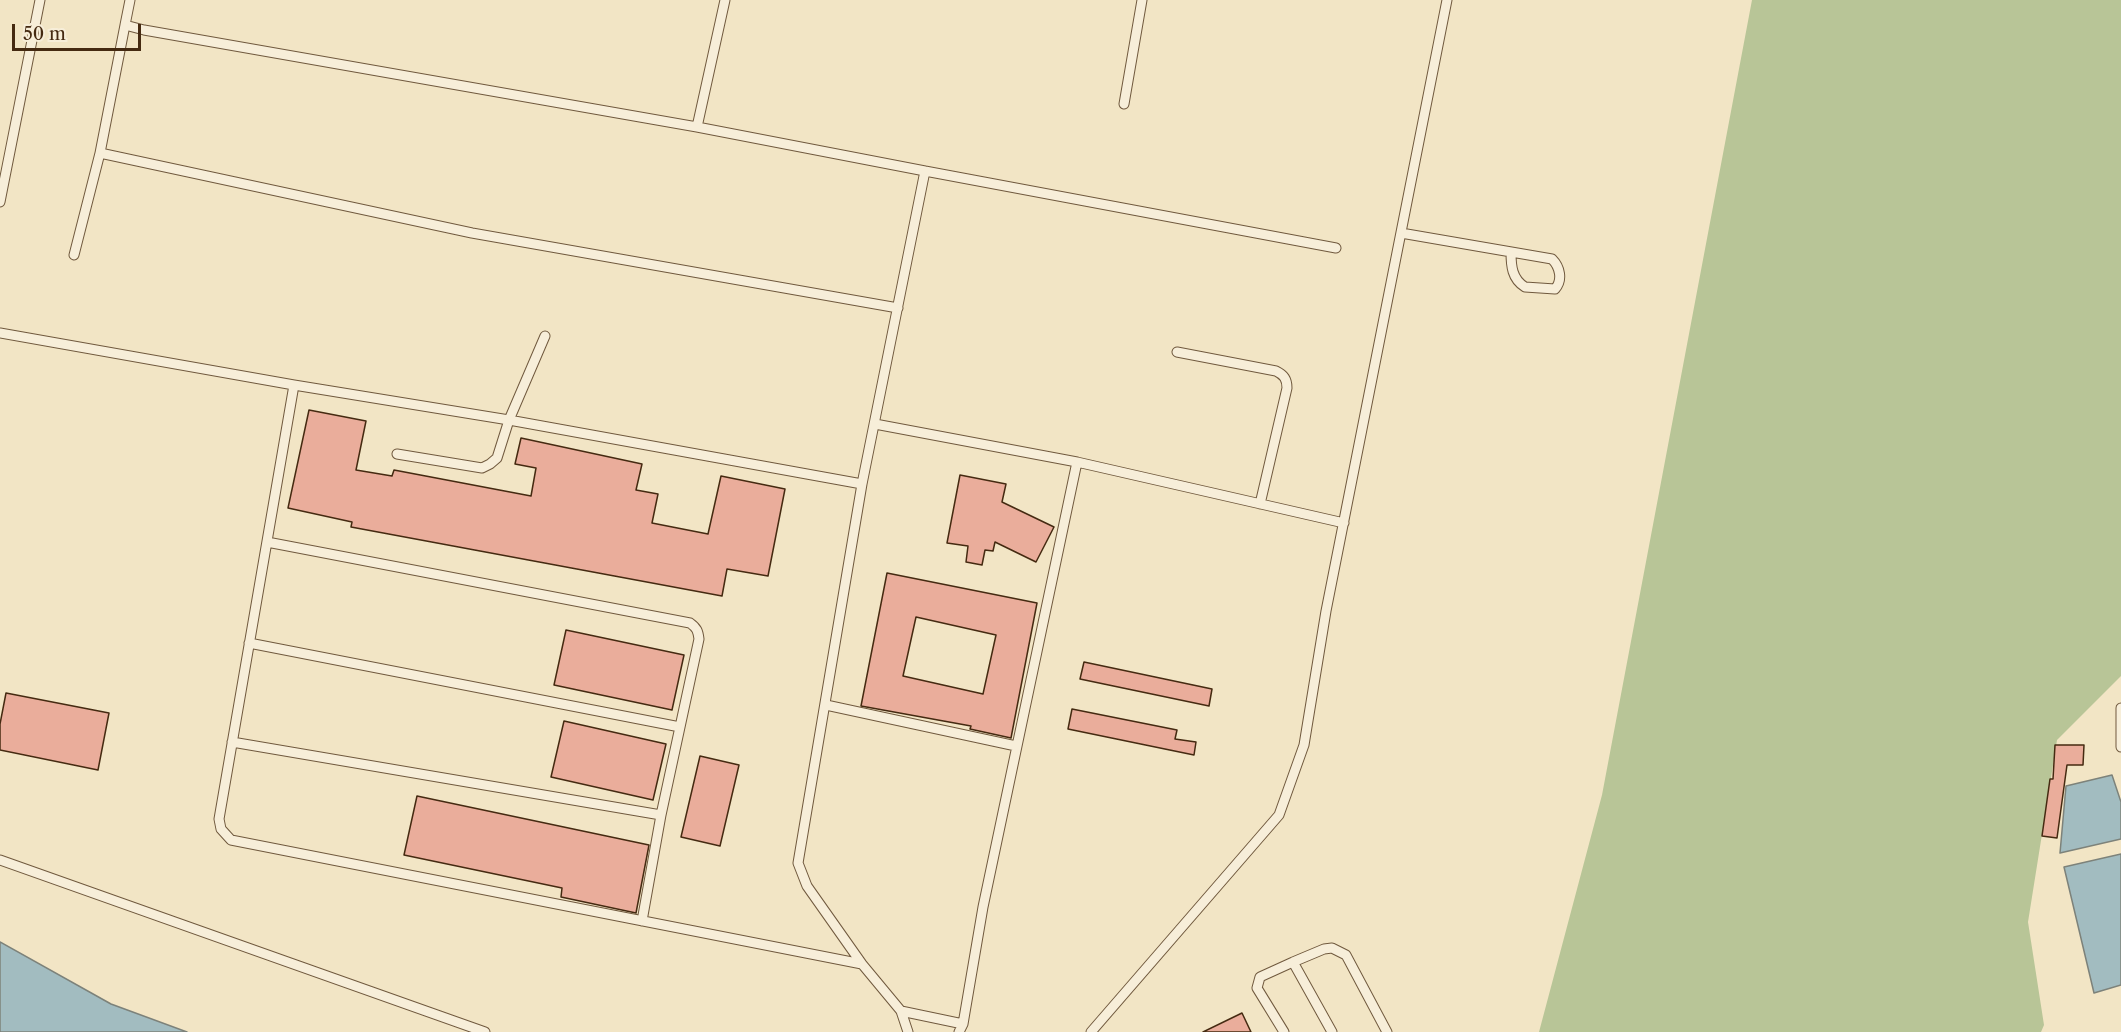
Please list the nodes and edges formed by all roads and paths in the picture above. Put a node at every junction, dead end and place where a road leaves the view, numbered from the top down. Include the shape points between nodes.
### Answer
1 (40, 0) edge
2 (130, 0) edge
3 (725, 0) edge
4 (1142, 0) edge
5 (1455, 0) edge
6 (1446, 4) edge
7 (125, 25) junction
8 (1124, 104) dead end
9 (697, 127) junction
10 (100, 153) junction
11 (925, 171) junction
12 (0, 202) edge
13 (1401, 233) junction
14 (1336, 248) dead end
15 (1511, 252) junction
16 (74, 255) dead end
17 (898, 308) junction
18 (0, 333) edge
19 (545, 336) dead end
20 (1177, 352) dead end
21 (294, 386) junction
22 (509, 420) junction
23 (875, 424) junction
24 (397, 454) dead end
25 (1077, 462) junction
26 (862, 484) junction
27 (1260, 504) junction
28 (1344, 523) junction
29 (267, 542) junction
30 (249, 643) junction
31 (826, 705) junction
32 (2121, 708) edge
33 (680, 727) junction
34 (232, 742) junction
35 (1016, 746) junction
36 (2121, 747) edge
37 (661, 815) junction
38 (0, 860) edge
39 (642, 921) junction
40 (1293, 962) junction
41 (862, 964) junction
42 (901, 1011) junction
43 (961, 1028) edge
44 (485, 1032) edge
45 (908, 1032) edge
46 (1090, 1032) edge
47 (1284, 1032) edge
48 (1332, 1032) edge
49 (1387, 1032) edge

1 - 12 lane
2 - 7 lane
3 - 9 lane
4 - 8 lane
5 - 6 lane
6 - 13 lane
7 - 9 lane
7 - 10 lane
9 - 11 lane
10 - 16 lane
10 - 17 lane via 472,233
11 - 14 lane
11 - 17 lane
13 - 15 lane
13 - 28 lane
15 - 15 lane via 1554,261 1560,275 1555,289 1521,285 1511,267
17 - 23 lane
18 - 21 lane
19 - 22 lane
20 - 27 lane via 1276,371 1287,381
21 - 22 lane
21 - 29 lane
22 - 24 lane via 497,458 482,468
22 - 26 lane
23 - 25 lane
23 - 26 lane
25 - 27 lane
25 - 35 lane
26 - 31 lane
27 - 28 lane
28 - 46 lane via 1304,745 1279,815
29 - 30 lane
29 - 33 lane via 690,623 699,639
30 - 33 lane
30 - 34 lane
31 - 35 lane
31 - 41 lane via 798,863 807,886
32 - 36 lane
33 - 37 lane
34 - 37 lane
34 - 39 lane via 219,819 221,829 231,840
35 - 43 lane
37 - 39 lane
38 - 44 lane
39 - 41 lane
40 - 47 lane via 1260,977 1257,988
40 - 48 lane
40 - 49 lane via 1323,949 1332,948 1346,955
41 - 42 lane
42 - 43 lane
42 - 45 lane

